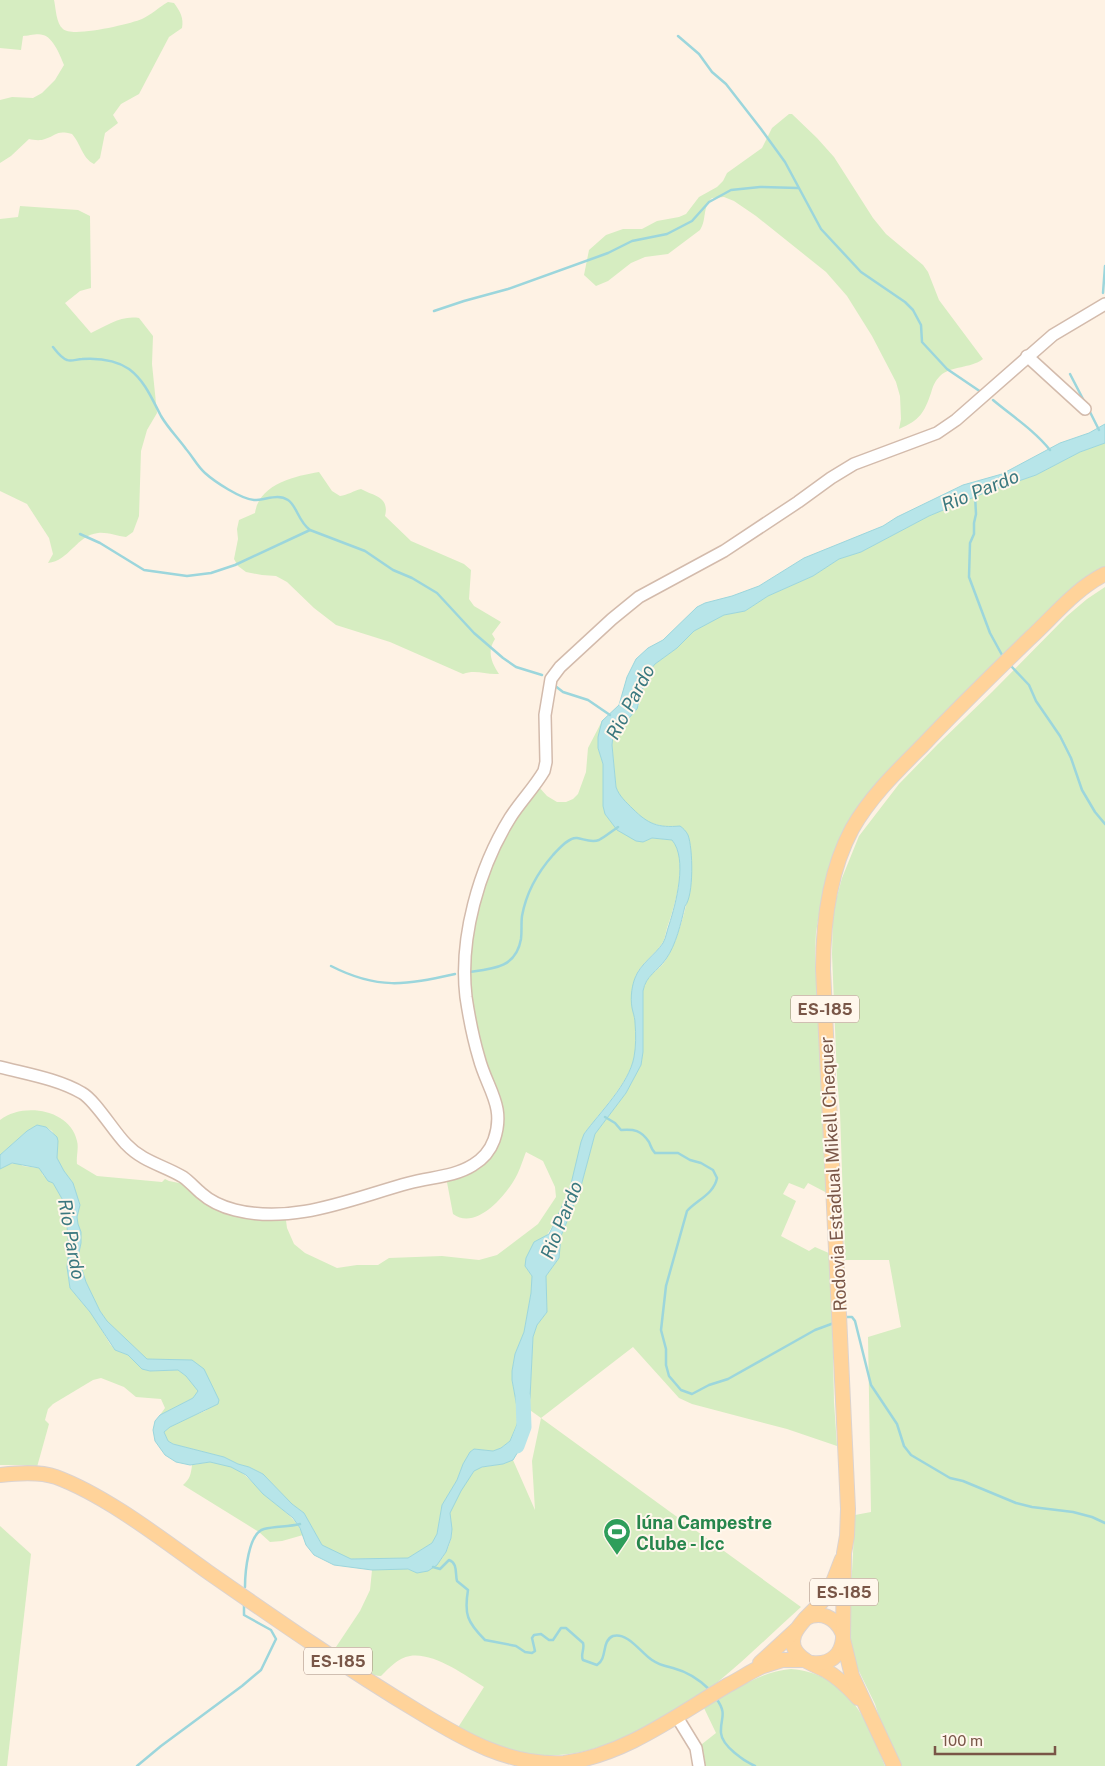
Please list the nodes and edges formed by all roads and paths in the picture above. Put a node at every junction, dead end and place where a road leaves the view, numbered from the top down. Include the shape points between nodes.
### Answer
1 (1105, 304) edge
2 (1027, 356) junction
3 (1084, 409) dead end
4 (1105, 574) edge
5 (0, 1068) edge
6 (0, 1475) edge
7 (844, 1553) junction
8 (806, 1618) junction
9 (796, 1630) junction
10 (842, 1635) junction
11 (809, 1662) junction
12 (752, 1671) junction
13 (868, 1710) junction
14 (676, 1717) junction
15 (699, 1766) edge
16 (894, 1766) edge

1 - 2 street via 1053,335
2 - 3 street
2 - 5 street via 937,433 854,464 724,551 639,597 555,673 545,715 544,771 510,817 495,846 478,890 470,923 465,961 467,999 479,1060 498,1113 495,1138 480,1161 460,1172 326,1207 270,1215 238,1211 213,1201 182,1176 139,1156 82,1093 60,1083
4 - 7 main road, Rodovia Estadual Mikell Chequer / ES-185 via 1068,601 978,687 885,784 862,813 834,874 823,938 823,969 847,1480
6 - 14 main road, ES-185 via 54,1476 83,1488 299,1636 469,1742 491,1752 530,1762 563,1763 593,1756 640,1738
7 - 8 main road, ES-185 via 826,1595
7 - 10 main road, ES-185
8 - 9 main road, ES-185
8 - 10 main road, ES-185 via 818,1615 830,1618 839,1626
9 - 11 main road via 796,1650
9 - 12 main road, ES-185
10 - 11 main road, ES-185 via 842,1646 834,1658 820,1664
10 - 13 main road via 852,1676
11 - 12 main road, ES-185 via 776,1661
11 - 13 main road via 848,1687
12 - 14 main road, ES-185
13 - 16 main road
14 - 15 street via 696,1748

